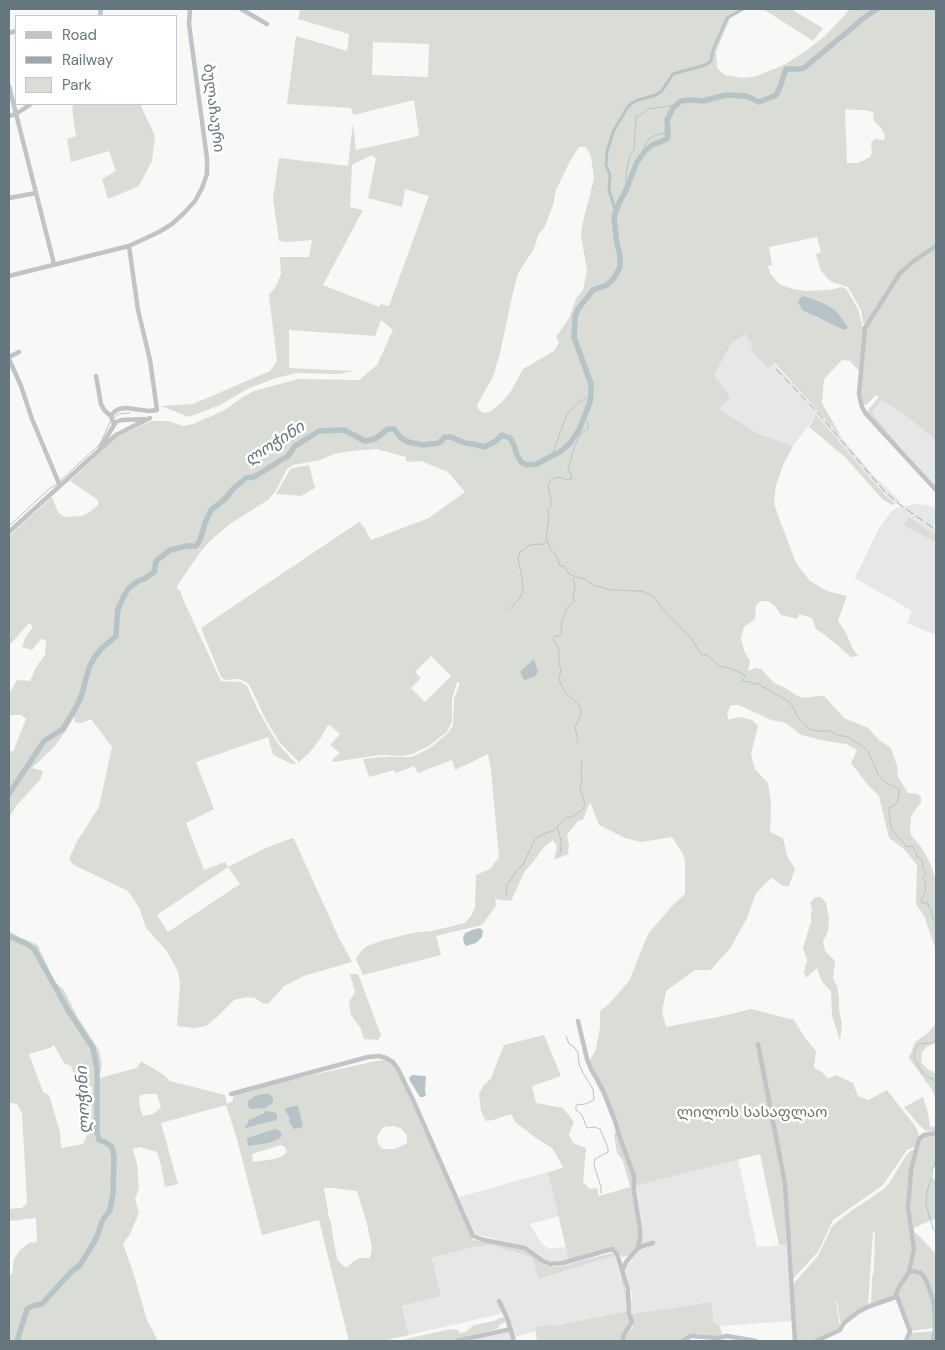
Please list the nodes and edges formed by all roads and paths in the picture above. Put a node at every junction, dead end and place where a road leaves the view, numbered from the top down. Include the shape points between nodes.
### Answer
1 (190, 9) edge
2 (241, 9) edge
3 (267, 24) dead end
4 (9, 86) edge
5 (30, 105) edge
6 (16, 114) junction
7 (9, 116) edge
8 (36, 193) junction
9 (9, 198) edge
10 (130, 246) junction
11 (936, 246) edge
12 (54, 264) junction
13 (9, 276) edge
14 (19, 352) dead end
15 (9, 358) edge
16 (96, 376) dead end
17 (111, 416) junction
18 (114, 425) junction
19 (100, 448) junction
20 (60, 486) junction
21 (936, 490) edge
22 (9, 532) edge
23 (578, 1021) dead end
24 (758, 1044) dead end
25 (230, 1094) dead end
26 (936, 1133) edge
27 (653, 1242) dead end
28 (637, 1249) junction
29 (623, 1270) junction
30 (909, 1272) junction
31 (896, 1297) junction
32 (499, 1302) dead end
33 (511, 1328) junction
34 (456, 1341) edge
35 (514, 1341) edge
36 (623, 1341) edge
37 (684, 1341) edge
38 (756, 1341) edge
39 (796, 1341) edge
40 (816, 1341) edge
41 (906, 1341) edge
42 (933, 1341) edge

1 - 10 street, ბულაჩაური via 189,24 208,159 207,174 195,201 183,214 159,232
2 - 3 street
4 - 6 street
5 - 6 street
6 - 7 street
6 - 8 street
8 - 9 street
8 - 12 street
10 - 12 street, ბულაჩაური
10 - 17 street via 138,310 157,410 124,408
11 - 21 street via 900,273 865,328 859,394 870,419
12 - 13 street, ბულაჩაური
14 - 15 street
15 - 20 street
16 - 17 street via 101,404
17 - 18 street
18 - 19 street
18 - 19 street via 121,420 150,418 116,434
19 - 20 street
20 - 22 street
23 - 28 street via 587,1059 616,1121 634,1176 640,1229
24 - 39 street via 785,1184
25 - 29 street via 368,1057 386,1058 398,1069 473,1236 525,1248 550,1264 612,1249
26 - 30 street via 920,1139 911,1170 908,1208 914,1249
27 - 28 street
28 - 29 street
29 - 36 street via 632,1322
30 - 31 street via 898,1287
30 - 42 street via 920,1273 933,1300 936,1329
31 - 40 street via 858,1312 836,1332
31 - 41 street via 910,1331
32 - 33 street
33 - 34 street
33 - 35 street
37 - 38 street via 691,1336 727,1336

